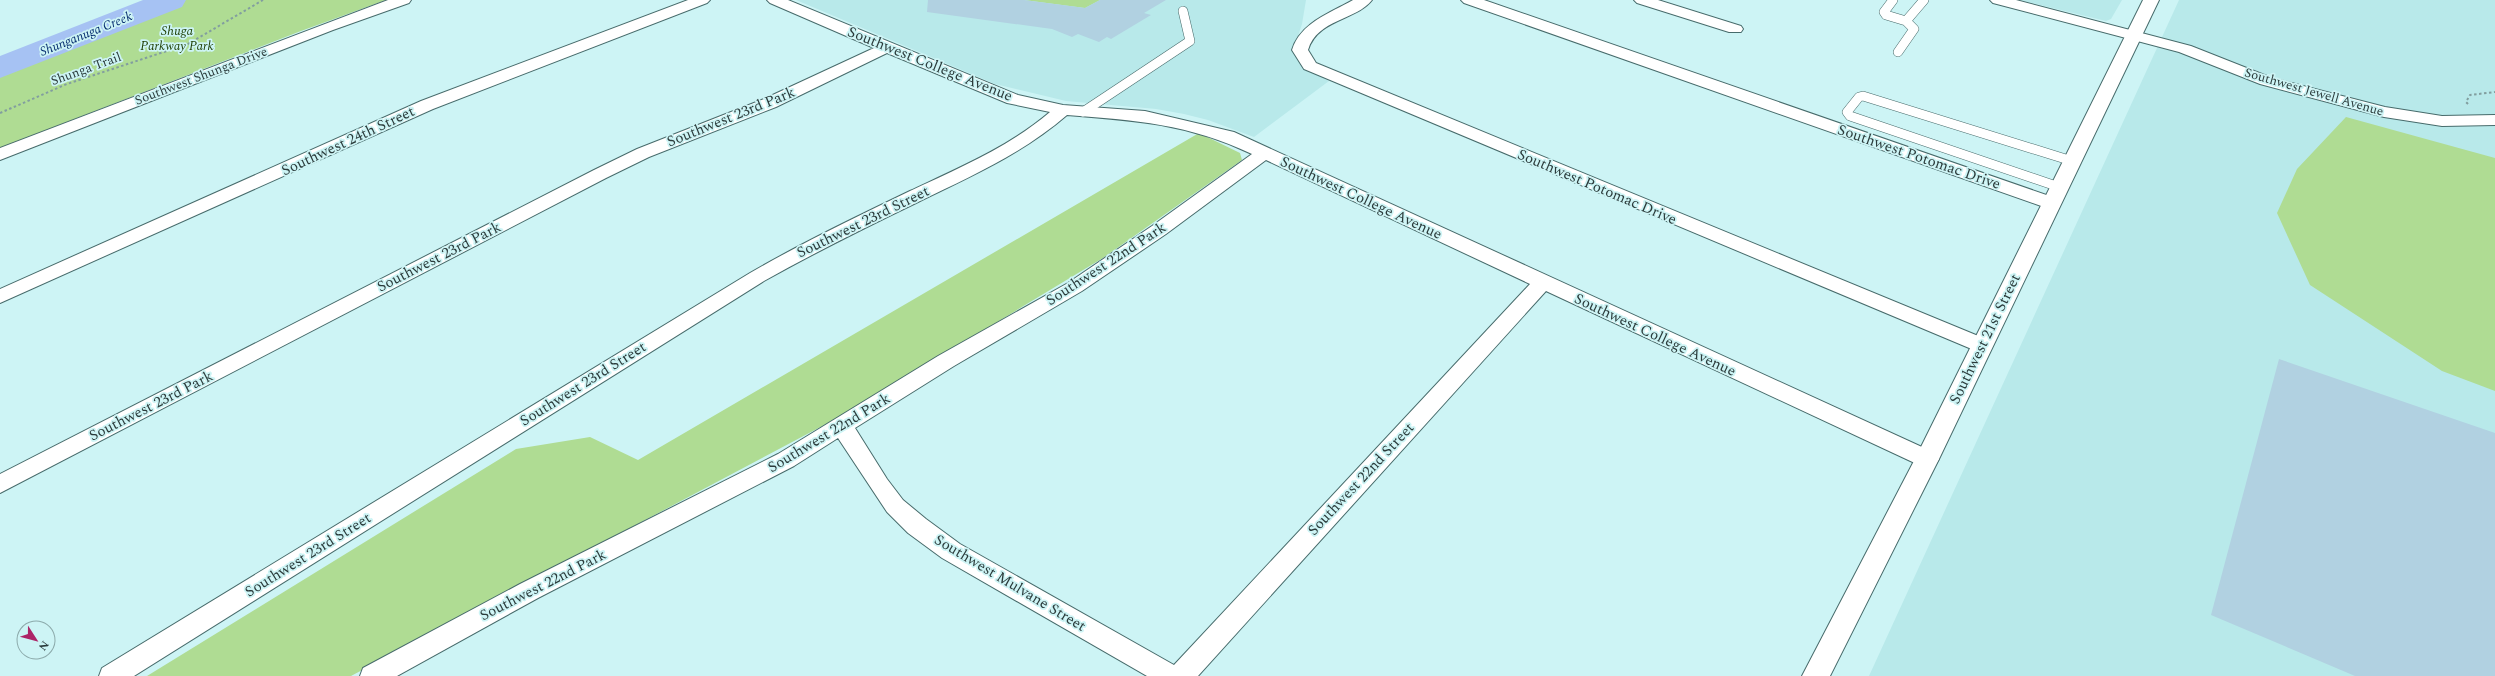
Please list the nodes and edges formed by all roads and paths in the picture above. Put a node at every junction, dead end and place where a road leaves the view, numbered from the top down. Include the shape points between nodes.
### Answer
1 (263, 0) edge
2 (403, 0) edge
3 (702, 0) edge
4 (775, 0) edge
5 (1364, 0) edge
6 (1469, 0) edge
7 (1642, 0) edge
8 (1893, 0) edge
9 (1924, 0) edge
10 (1998, 0) edge
11 (2151, 0) edge
12 (1183, 12) dead end
13 (1906, 21) junction
14 (1735, 29) dead end
15 (2133, 36) junction
16 (886, 48) junction
17 (1898, 52) dead end
18 (1073, 111) junction
19 (0, 113) edge
20 (2495, 120) edge
21 (1264, 153) junction
22 (0, 154) edge
23 (2072, 161) junction
24 (2055, 195) junction
25 (1542, 283) junction
26 (0, 296) edge
27 (1981, 345) junction
28 (842, 426) junction
29 (1927, 459) junction
30 (0, 484) edge
31 (112, 676) edge
32 (373, 676) edge
33 (1170, 676) edge
34 (1181, 676) edge
35 (1816, 676) edge

1 - 19 path, Shunga Trail via 188,44 66,84
2 - 22 main road, Southwest Shunga Drive
3 - 26 street, Southwest 24th Street via 467,88
4 - 16 street, Southwest College Avenue
5 - 27 street, Southwest Potomac Drive via 1306,35 1300,50 1310,66
6 - 24 street, Southwest Potomac Drive
7 - 14 street
8 - 13 lane via 1884,12 1886,15
9 - 13 lane
10 - 15 street, Southwest Jewell Avenue
11 - 15 main road, Southwest 21st Street
12 - 18 lane via 1190,41
13 - 17 lane via 1914,29
15 - 20 street, Southwest Jewell Avenue via 2203,55 2266,81 2384,112 2462,122
15 - 23 main road, Southwest 21st Street
16 - 18 street, Southwest College Avenue via 996,93
16 - 30 street, Southwest 23rd Park via 802,89 643,153 600,174
18 - 21 street, Southwest College Avenue via 1145,116 1177,122 1228,136
18 - 31 street, Southwest 23rd Street via 994,158 819,242 757,277
21 - 25 street, Southwest College Avenue
21 - 28 street, Southwest 22nd Park via 1160,230 1074,288 946,360
23 - 24 main road, Southwest 21st Street
23 - 24 lane via 1863,96 1859,97 1847,112 1850,116
24 - 27 main road, Southwest 21st Street
25 - 29 street, Southwest College Avenue
25 - 34 street, Southwest 22nd Street
27 - 29 main road, Southwest 21st Street
28 - 32 street, Southwest 22nd Park via 760,474 528,591
28 - 33 street, Southwest Mulvane Street via 879,486 895,506 917,526 951,551
29 - 35 main road, Southwest 21st Street

